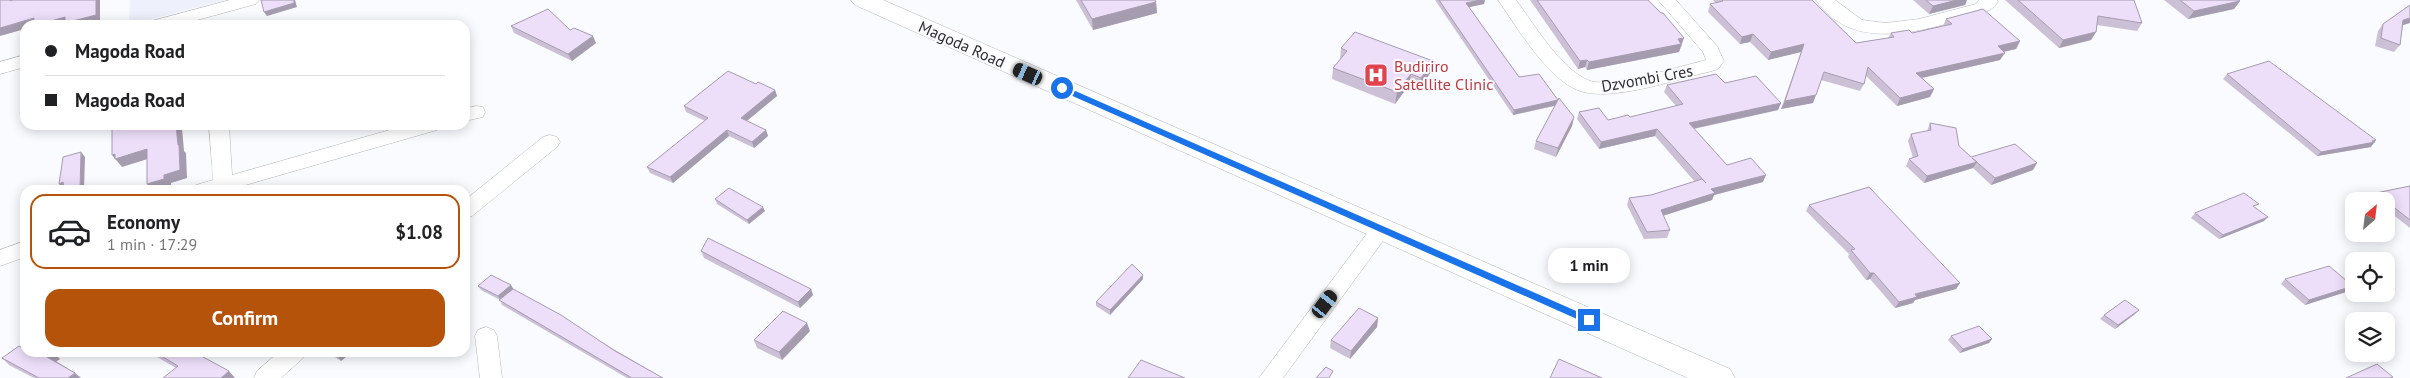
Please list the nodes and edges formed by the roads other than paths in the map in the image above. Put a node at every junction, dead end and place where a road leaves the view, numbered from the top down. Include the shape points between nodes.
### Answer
1 (250, 0) edge
2 (863, 0) edge
3 (1507, 0) edge
4 (1667, 0) edge
5 (1825, 0) edge
6 (1988, 0) edge
7 (211, 18) edge
8 (196, 20) edge
9 (20, 62) edge
10 (0, 68) edge
11 (219, 130) edge
12 (413, 130) edge
13 (550, 142) dead end
14 (224, 184) junction
15 (220, 185) edge
16 (470, 207) edge
17 (1381, 230) junction
18 (20, 251) edge
19 (0, 258) edge
20 (486, 336) dead end
21 (288, 357) edge
22 (265, 378) edge
23 (491, 378) edge
24 (1270, 378) edge
25 (1719, 378) edge

1 - 7 street
2 - 17 street, Magoda Road
3 - 4 street, Dzvombi Cres via 1563,72 1584,85 1598,88 1612,88 1712,65 1711,50
5 - 6 street via 1848,20 1878,29 1919,24 1982,8
7 - 8 street
9 - 10 street
11 - 14 street
12 - 14 street
13 - 16 street
14 - 15 street
17 - 24 street
17 - 25 street, Magoda Road
18 - 19 street
20 - 23 street
21 - 22 street

